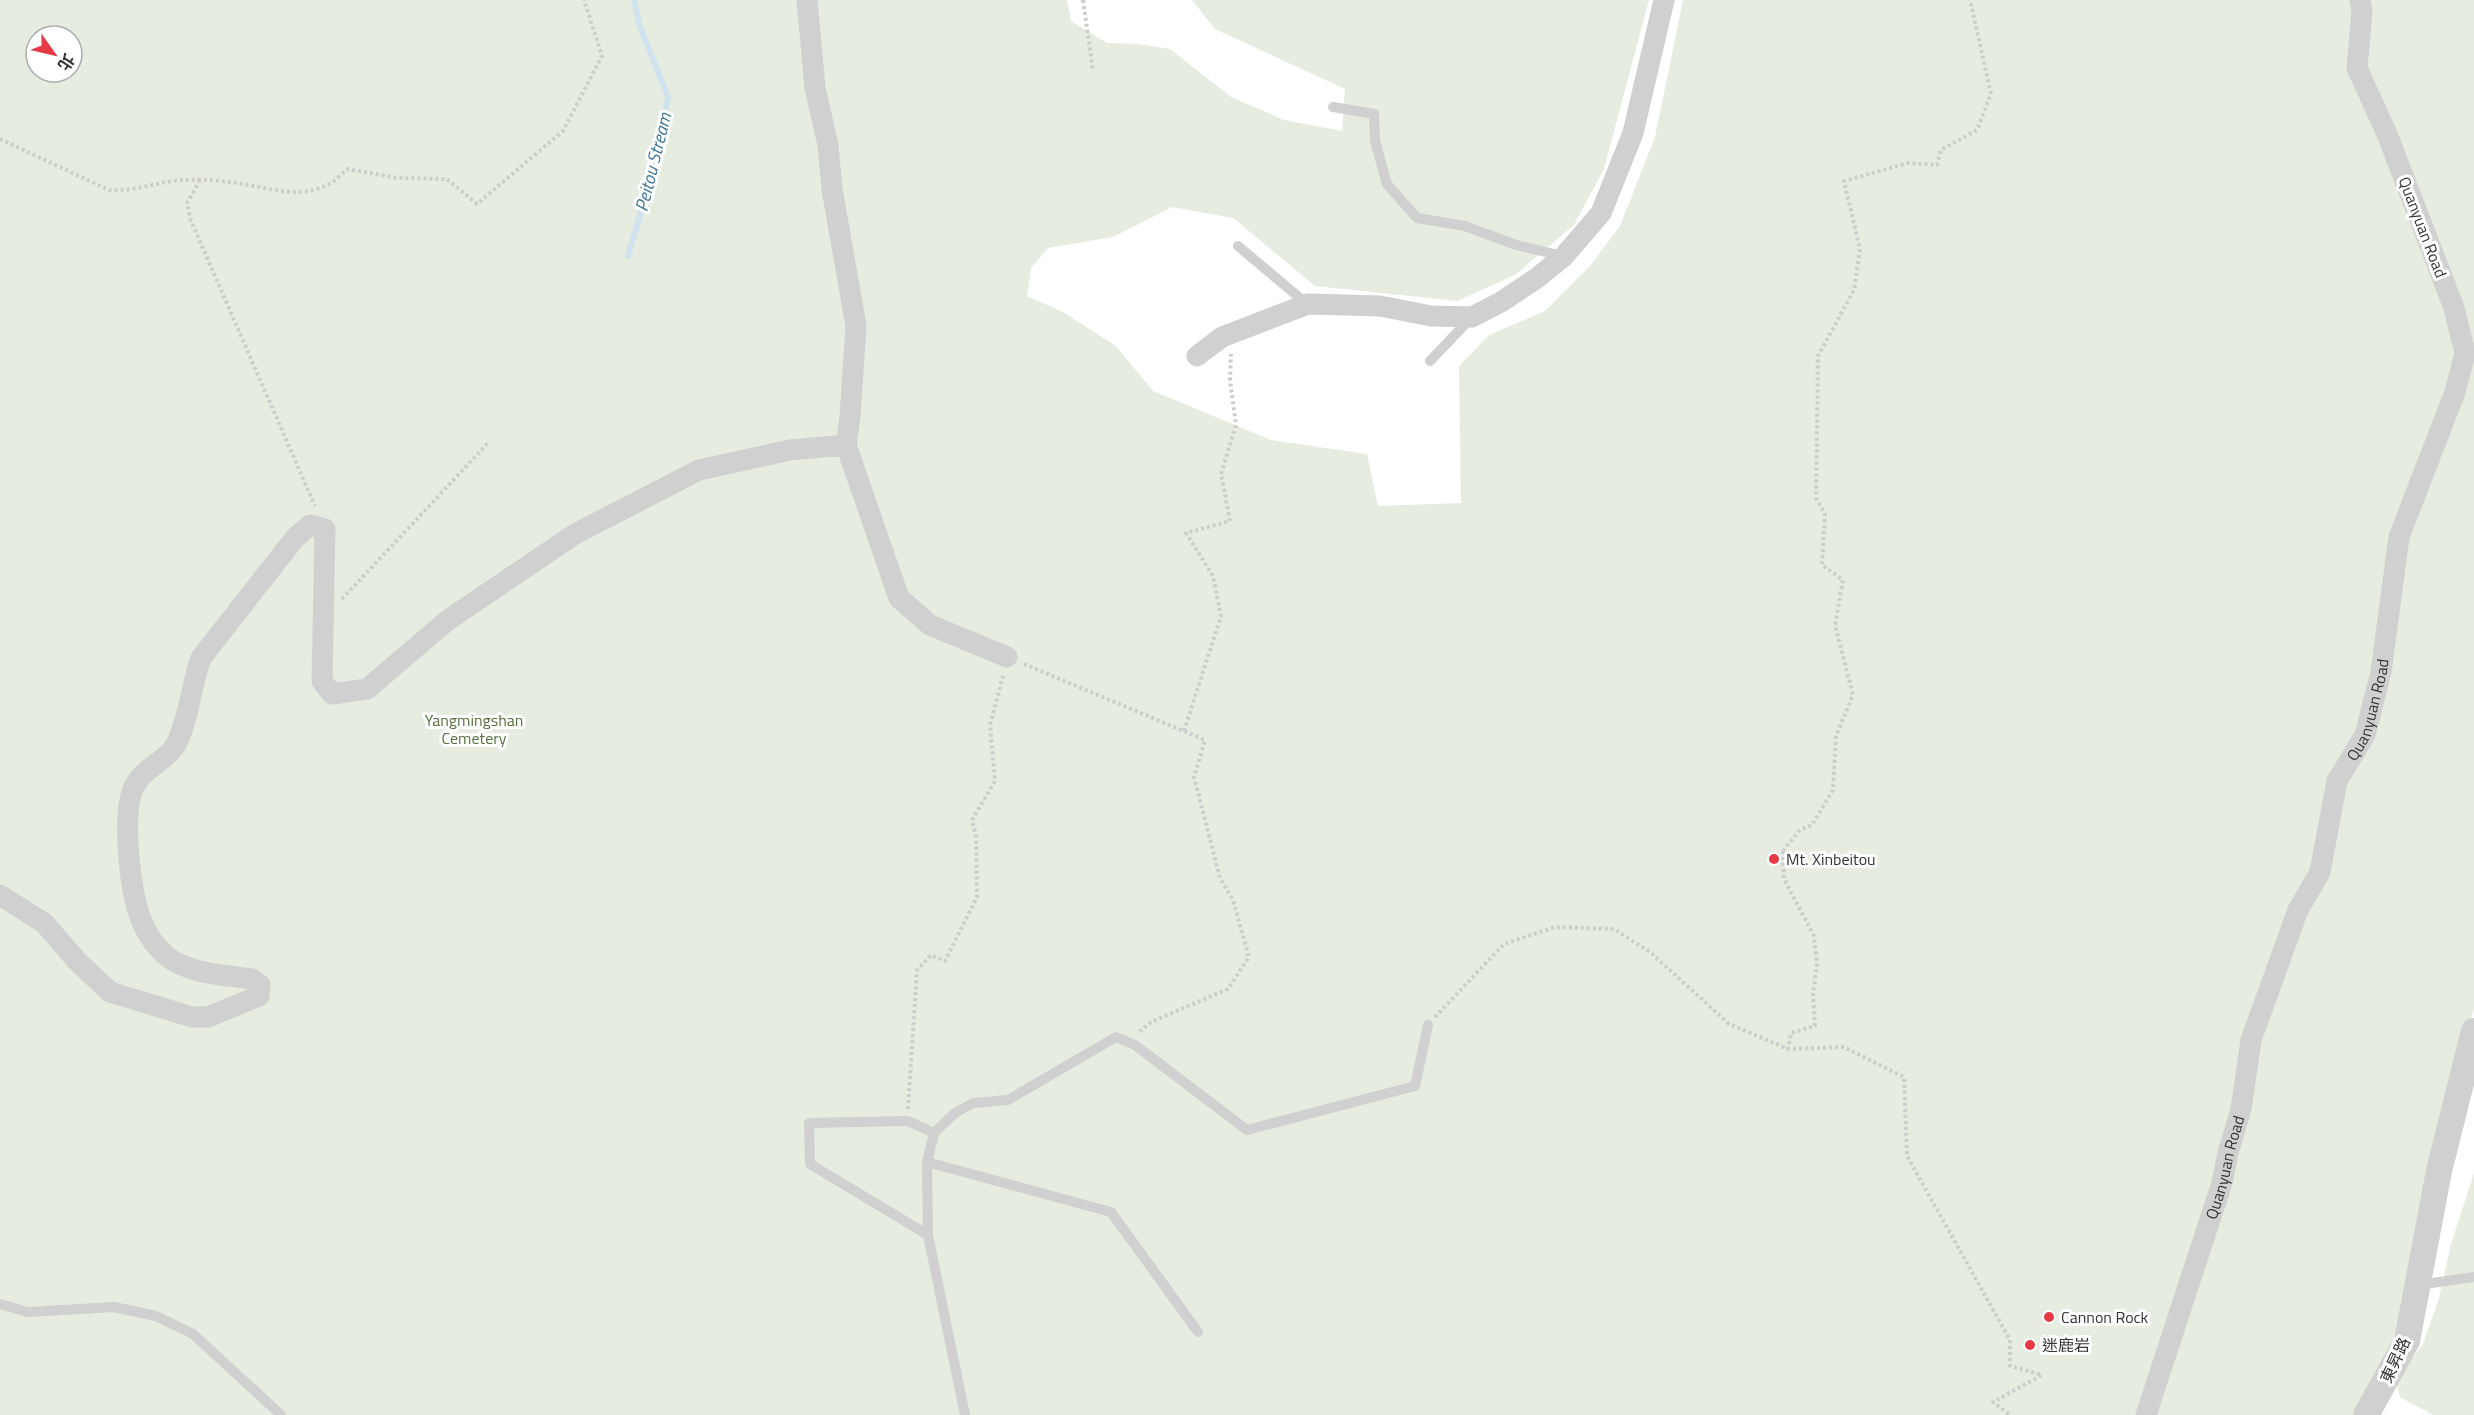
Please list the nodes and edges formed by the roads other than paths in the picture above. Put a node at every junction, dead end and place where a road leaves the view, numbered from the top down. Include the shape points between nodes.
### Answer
1 (807, 0) edge
2 (1664, 0) edge
3 (2360, 0) edge
4 (1333, 107) dead end
5 (1238, 246) dead end
6 (1564, 256) junction
7 (1308, 304) junction
8 (1472, 317) junction
9 (1197, 356) dead end
10 (1430, 361) dead end
11 (846, 444) junction
12 (1007, 657) road end
13 (0, 895) edge
14 (1428, 1025) road end
15 (2474, 1031) edge
16 (934, 1133) junction
17 (927, 1162) junction
18 (928, 1235) junction
19 (2474, 1277) edge
20 (2418, 1285) junction
21 (0, 1304) edge
22 (1198, 1332) dead end
23 (280, 1415) edge
24 (965, 1415) edge
25 (2146, 1415) edge
26 (2366, 1415) edge

1 - 11 street via 815,88 828,145 856,326
2 - 6 street via 1634,133 1601,213
3 - 25 street, Quanyuan Road via 2357,68 2450,297 2465,353 2455,392 2399,537 2381,672 2365,735 2337,781 2320,872 2298,910 2250,1040 2241,1109 2222,1183
4 - 6 lane via 1374,114 1375,141 1386,184 1417,218 1465,226 1516,245
5 - 7 lane
6 - 8 street via 1501,302
7 - 8 street via 1380,306 1431,316
7 - 9 street via 1222,337
8 - 10 lane
11 - 12 street via 899,598 930,625
11 - 13 street via 790,450 699,470 622,508 575,534 448,620 368,689 332,694 322,681 325,529 310,525 295,538 201,658 175,747 145,772 133,788 129,811 127,841 134,893 141,921 153,943 187,968 252,979 260,985 259,996 208,1017 192,1017 110,992 44,923
14 - 16 lane via 1415,1086 1247,1130 1135,1045 1116,1037 1008,1100 973,1103 955,1113
15 - 20 street via 2439,1171
16 - 17 lane
16 - 18 lane via 908,1121 809,1123 810,1164
17 - 18 lane
17 - 22 lane via 1111,1212
18 - 24 lane
19 - 20 lane
20 - 26 street, 東昇路 via 2407,1341
21 - 23 lane via 28,1312 114,1307 156,1317 193,1335

